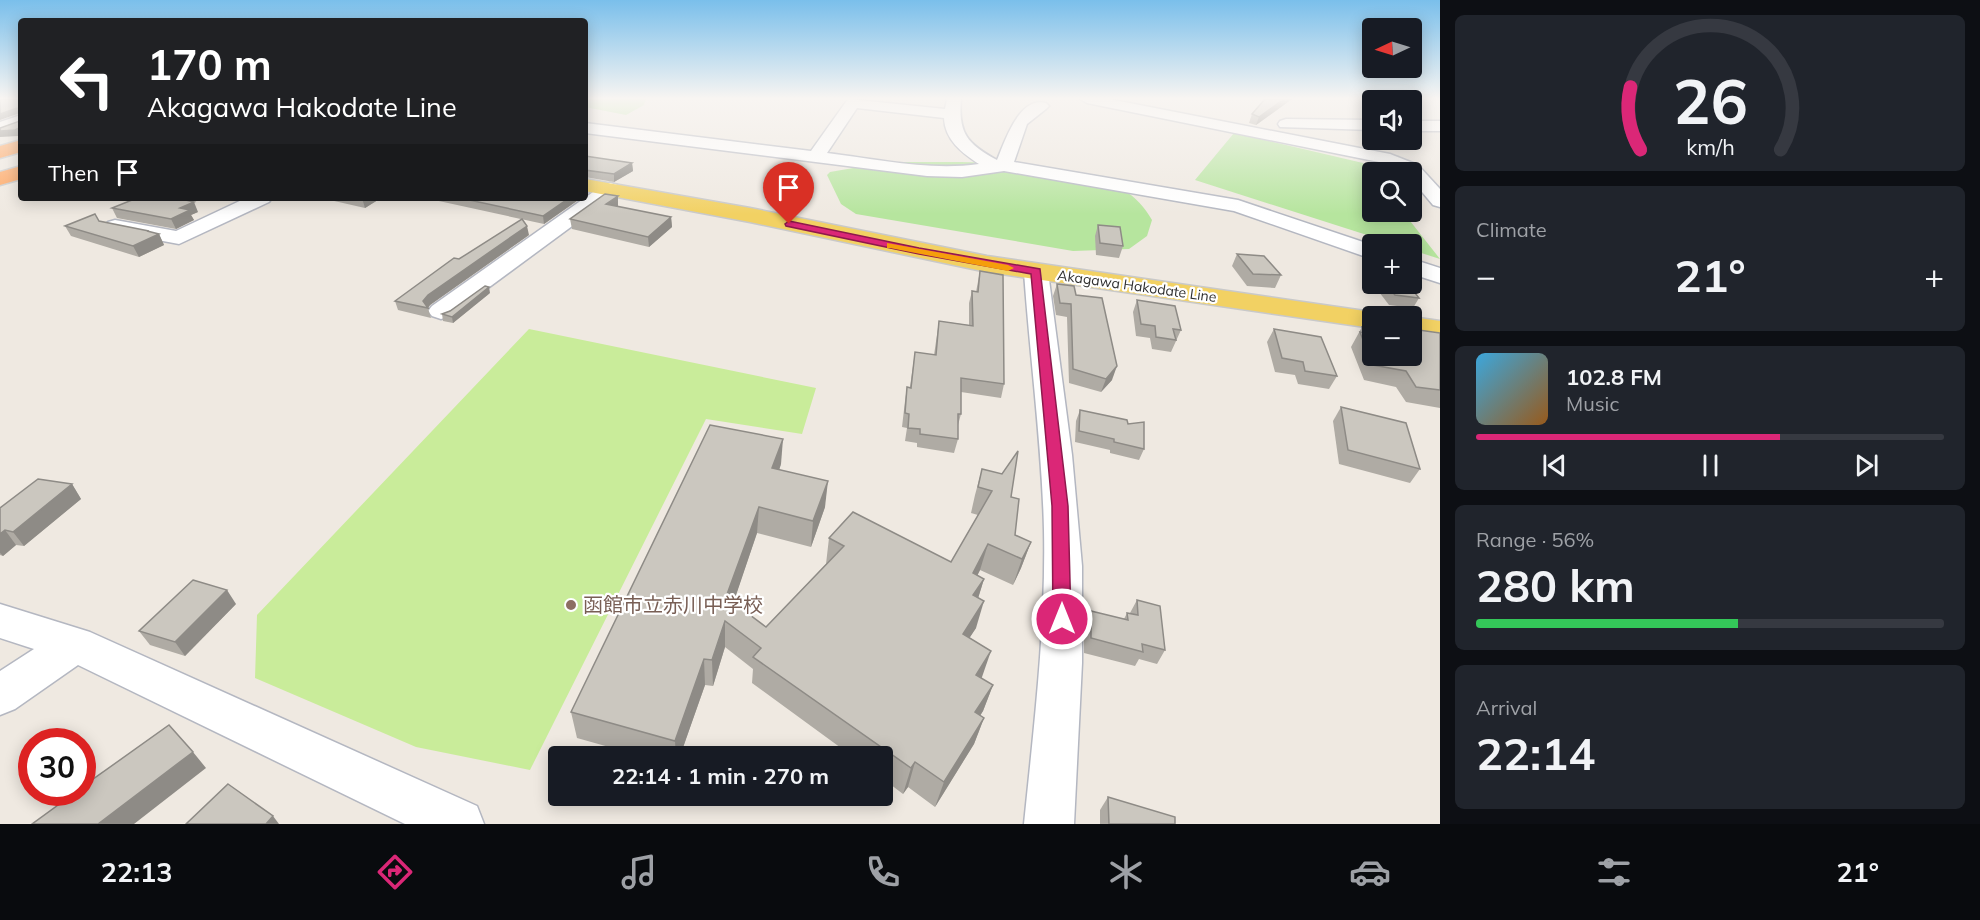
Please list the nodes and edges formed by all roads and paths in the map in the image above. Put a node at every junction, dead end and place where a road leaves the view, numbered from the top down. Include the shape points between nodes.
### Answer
1 (660, 137) edge
2 (829, 137) edge
3 (957, 137) edge
4 (1013, 137) edge
5 (1279, 137) edge
6 (18, 147) edge
7 (0, 152) edge
8 (18, 156) edge
9 (816, 157) junction
10 (0, 162) edge
11 (18, 164) edge
12 (1000, 166) junction
13 (0, 169) edge
14 (18, 173) edge
15 (0, 179) edge
16 (588, 185) edge
17 (610, 189) junction
18 (256, 201) edge
19 (1440, 201) edge
20 (112, 225) edge
21 (1362, 249) edge
22 (1422, 270) edge
23 (1036, 272) junction
24 (1440, 276) edge
25 (441, 310) dead end
26 (1362, 319) edge
27 (1422, 327) edge
28 (1440, 330) edge
29 (0, 621) edge
30 (75, 644) junction
31 (0, 695) edge
32 (459, 824) edge
33 (1049, 824) edge

1 - 9 street
2 - 9 street
3 - 12 street via 975,155
4 - 12 street
5 - 19 street via 1402,164 1412,168
6 - 7 highway
8 - 10 highway
9 - 12 street via 927,171 962,172
11 - 13 highway
12 - 21 street via 1238,206
14 - 15 highway
16 - 17 main road, Akagawa Hakodate Line
17 - 23 main road, Akagawa Hakodate Line
17 - 25 street
18 - 20 street via 179,238
22 - 24 street
23 - 26 main road, Akagawa Hakodate Line
23 - 33 street via 1063,564
27 - 28 main road
29 - 30 street
30 - 31 street
30 - 32 street

